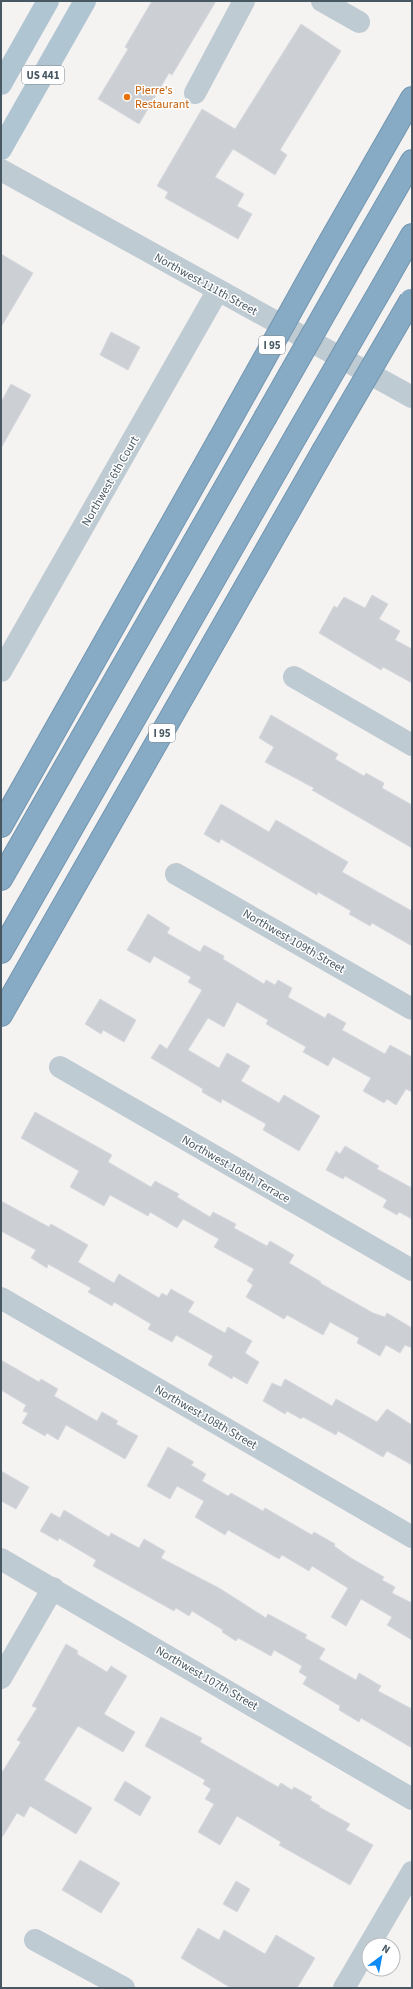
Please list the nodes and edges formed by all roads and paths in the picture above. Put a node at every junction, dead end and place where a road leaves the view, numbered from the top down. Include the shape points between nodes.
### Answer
1 (48, 1) edge
2 (85, 1) edge
3 (244, 1) edge
4 (322, 1) edge
5 (359, 22) dead end
6 (1, 84) edge
7 (195, 93) dead end
8 (412, 98) edge
9 (1, 149) edge
10 (412, 161) edge
11 (1, 170) edge
12 (412, 235) edge
13 (218, 290) junction
14 (411, 299) edge
15 (412, 397) edge
16 (1, 671) edge
17 (294, 677) dead end
18 (412, 745) edge
19 (1, 826) edge
20 (176, 874) dead end
21 (1, 879) edge
22 (1, 952) edge
23 (412, 1009) edge
24 (1, 1015) edge
25 (60, 1067) dead end
26 (412, 1270) edge
27 (1, 1298) edge
28 (412, 1537) edge
29 (1, 1559) edge
30 (53, 1588) junction
31 (1, 1678) edge
32 (412, 1799) edge
33 (412, 1872) edge
34 (35, 1940) dead end
35 (124, 1988) edge
36 (344, 1988) edge

1 - 6 main road, US 441
2 - 9 main road, US 441
3 - 7 street
4 - 5 street
8 - 19 highway, I 95, bridge
10 - 21 highway, bridge
11 - 13 street, Northwest 111th Street
12 - 22 highway, bridge
13 - 15 street, Northwest 111th Street
13 - 16 street, Northwest 6th Court
14 - 24 highway, I 95, bridge
17 - 18 street
20 - 23 street, Northwest 109th Street
25 - 26 street, Northwest 108th Terrace
27 - 28 street, Northwest 108th Street
29 - 30 street, Northwest 107th Street
30 - 31 street
30 - 32 street, Northwest 107th Street
33 - 36 street
34 - 35 street

